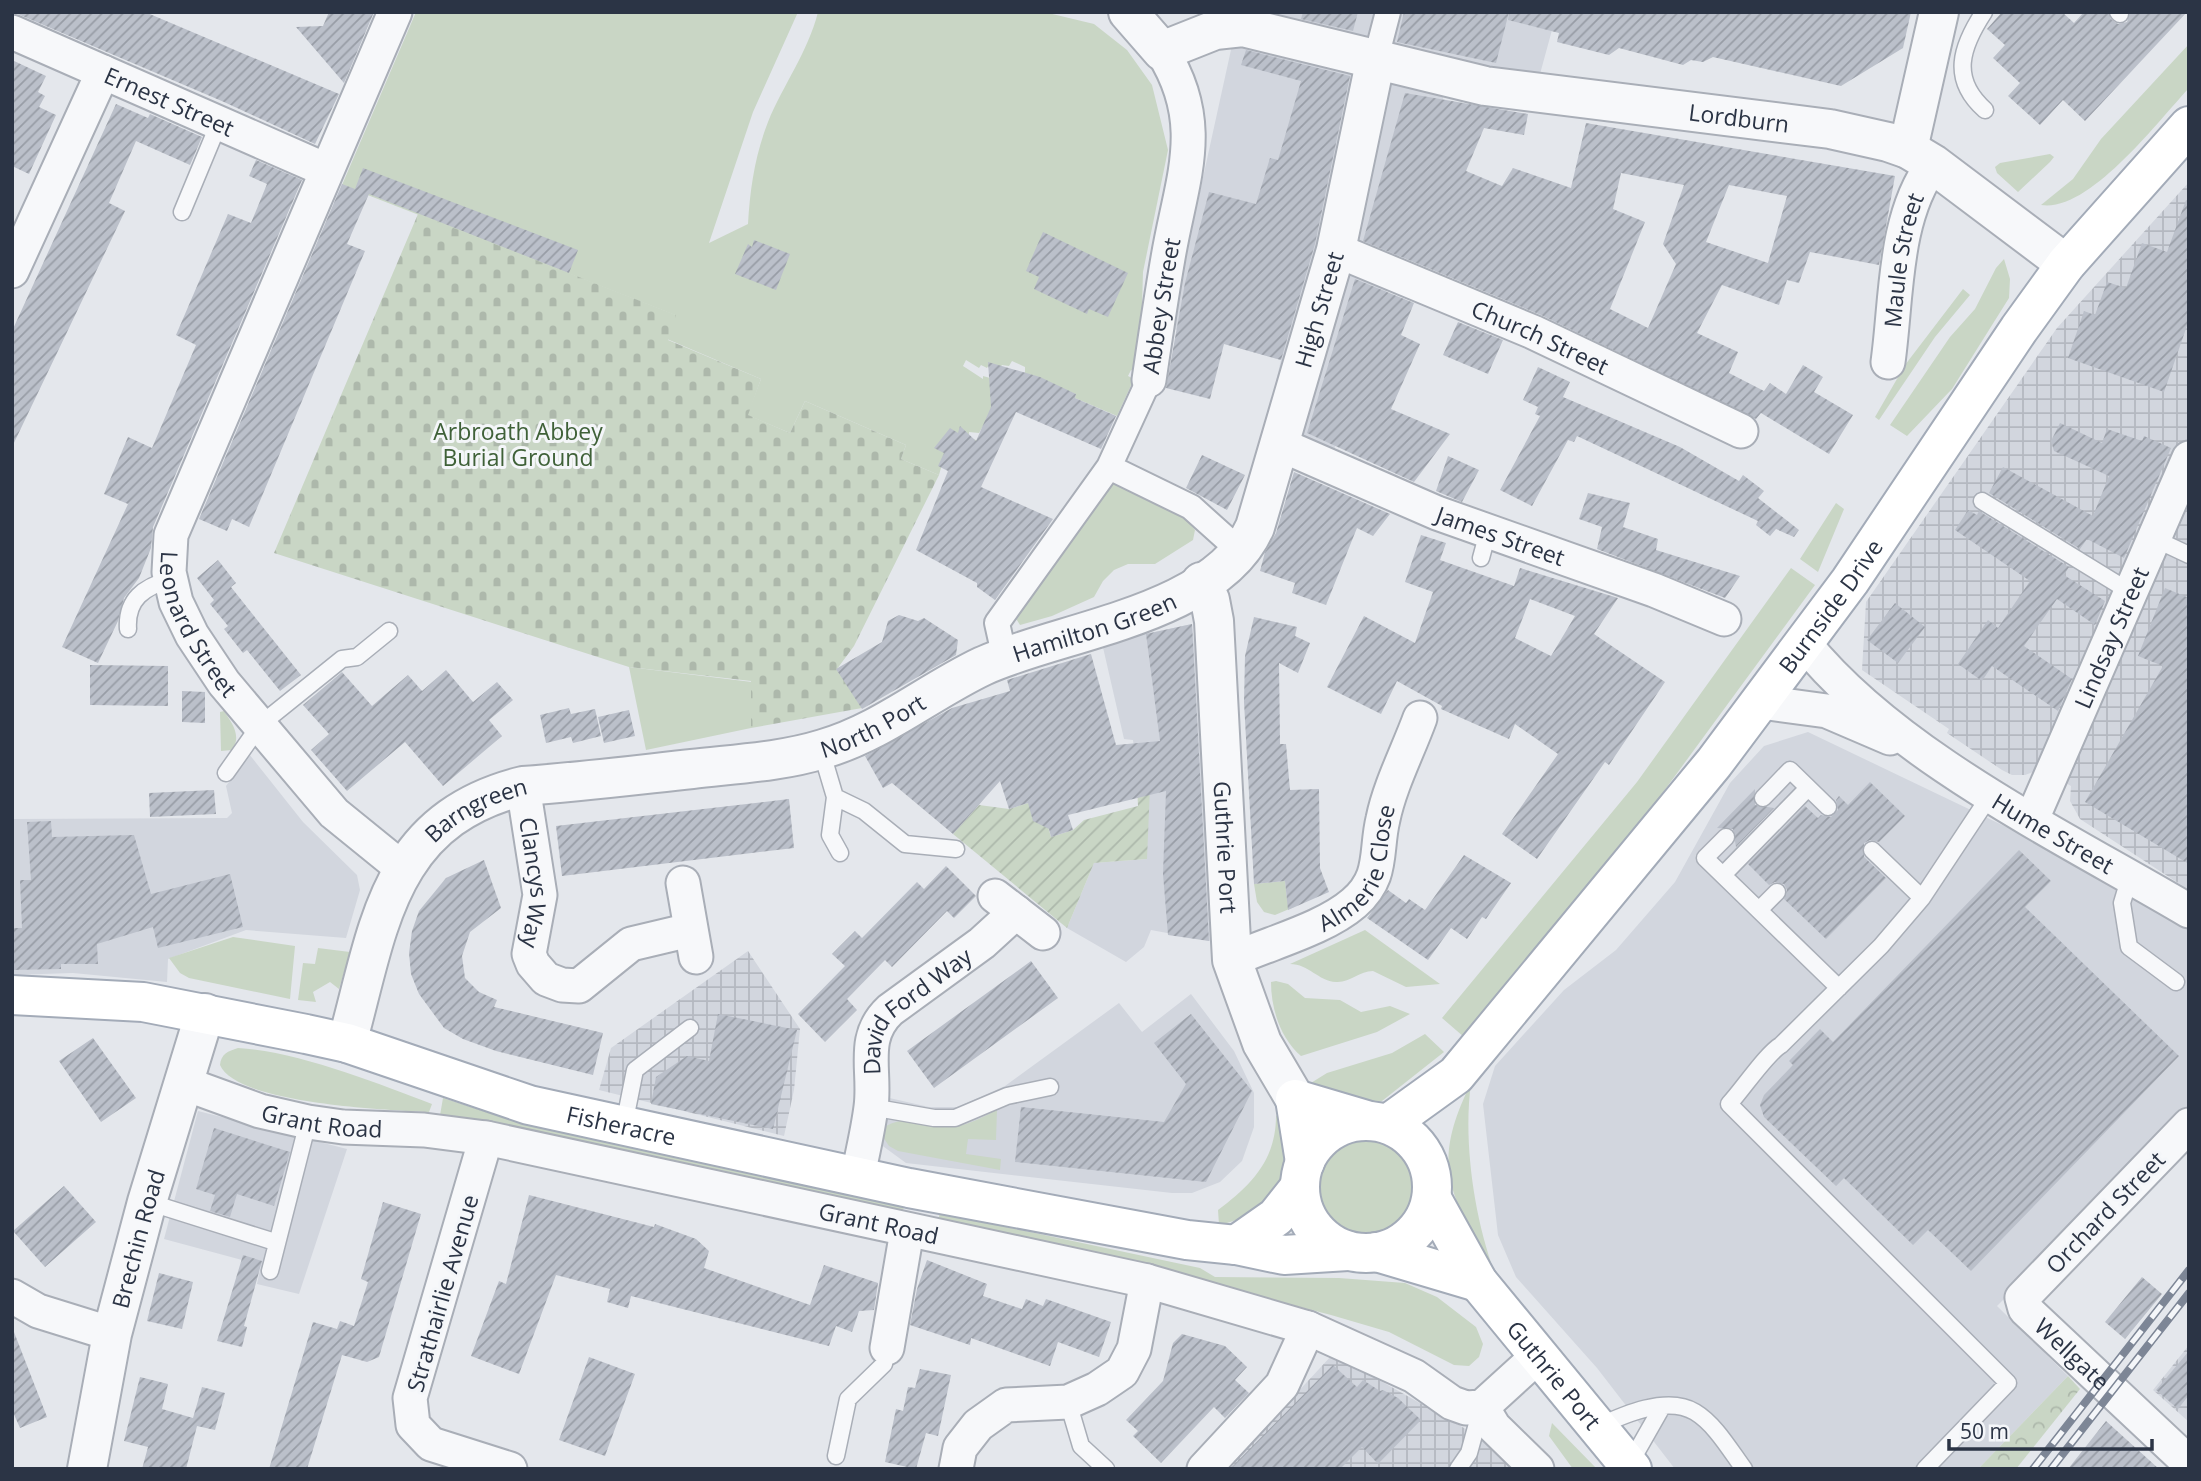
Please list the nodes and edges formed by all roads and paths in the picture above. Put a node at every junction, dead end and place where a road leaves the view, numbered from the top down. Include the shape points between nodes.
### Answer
1 (395, 12) edge
2 (1128, 12) edge
3 (1388, 12) edge
4 (1940, 12) edge
5 (1984, 12) edge
6 (12, 32) edge
7 (1162, 51) junction
8 (1376, 58) junction
9 (1944, 69) junction
10 (103, 72) junction
11 (1985, 110) dead end
12 (219, 122) junction
13 (2189, 126) edge
14 (1921, 157) junction
15 (326, 170) junction
16 (182, 212) dead end
17 (1336, 250) junction
18 (2066, 264) junction
19 (12, 271) edge
20 (1888, 362) dead end
21 (1149, 380) joint
22 (1741, 431) dead end
23 (1279, 444) junction
24 (2189, 457) edge
25 (1109, 467) junction
26 (1982, 501) dead end
27 (2155, 539) junction
28 (1240, 551) junction
29 (2189, 555) edge
30 (171, 579) junction
31 (1201, 582) junction
32 (2132, 593) junction
33 (1724, 620) dead end
34 (128, 629) dead end
35 (389, 631) dead end
36 (1804, 643) junction
37 (995, 662) junction
38 (1761, 702) junction
39 (1420, 718) dead end
40 (260, 725) junction
41 (821, 750) junction
42 (1921, 751) junction
43 (751, 762) joint
44 (226, 773) dead end
45 (523, 786) junction
46 (1808, 788) junction
47 (1991, 794) junction
48 (835, 797) junction
49 (1763, 798) dead end
50 (1828, 807) dead end
51 (2032, 819) junction
52 (1726, 837) dead end
53 (956, 849) dead end
54 (1872, 850) dead end
55 (840, 853) dead end
56 (403, 869) junction
57 (1723, 875) junction
58 (2130, 876) junction
59 (682, 883) dead end
60 (1777, 892) dead end
61 (1922, 898) junction
62 (1759, 910) junction
63 (2189, 911) edge
64 (1043, 933) dead end
65 (1233, 960) junction
66 (2176, 982) dead end
67 (1839, 988) junction
68 (12, 995) edge
69 (205, 1013) junction
70 (690, 1028) dead end
71 (347, 1043) junction
72 (1456, 1075) junction
73 (183, 1083) junction
74 (1050, 1087) dead end
75 (1295, 1099) junction
76 (871, 1107) junction
77 (307, 1122) junction
78 (1377, 1122) junction
79 (2189, 1125) edge
80 (624, 1128) junction
81 (486, 1138) junction
82 (1422, 1152) junction
83 (1302, 1175) junction
84 (858, 1177) junction
85 (1432, 1199) junction
86 (147, 1202) junction
87 (907, 1231) junction
88 (275, 1242) junction
89 (1237, 1245) junction
90 (1363, 1252) junction
91 (270, 1271) dead end
92 (1147, 1280) junction
93 (1478, 1282) junction
94 (12, 1296) edge
95 (2022, 1298) joint
96 (1308, 1328) junction
97 (112, 1334) junction
98 (887, 1348) joint
99 (1538, 1357) junction
100 (1068, 1402) junction
101 (1482, 1407) junction
102 (1662, 1408) junction
103 (1597, 1427) junction
104 (836, 1456) dead end
105 (2186, 1456) edge
106 (1630, 1467) edge
107 (87, 1469) edge
108 (510, 1469) edge
109 (956, 1469) edge
110 (1106, 1469) edge
111 (1204, 1469) edge
112 (1458, 1469) edge
113 (1538, 1469) edge
114 (1744, 1469) edge
115 (1925, 1469) edge

1 - 15 street, Leonard Street
2 - 7 street, Abbey Street
3 - 8 street, High Street
4 - 9 street
5 - 9 lane
6 - 10 street, Ernest Street
7 - 8 street, Lordburn via 1215,30 1243,27
7 - 21 street, Abbey Street via 1184,92 1191,133
8 - 14 street, Lordburn via 1485,86 1830,129
8 - 17 street, High Street
9 - 11 lane
9 - 14 street
10 - 12 street, Ernest Street
10 - 19 street
12 - 15 street, Ernest Street
12 - 16 lane
13 - 18 main road, Burnside Drive
14 - 18 street, Lordburn
14 - 20 street, Maule Street via 1922,180 1903,241
15 - 30 street, Leonard Street via 171,535
17 - 22 street, Church Street via 1521,327
17 - 23 street, High Street
18 - 36 main road, Burnside Drive
21 - 25 street, Abbey Street
23 - 28 street, High Street via 1255,527
23 - 33 street, James Street via 1484,545 1654,590
24 - 27 street, Lindsay Street
25 - 28 street via 1191,507
25 - 37 street, Abbey Street via 997,623
26 - 32 lane
27 - 29 lane
27 - 32 street, Lindsay Street
28 - 31 street, High Street
30 - 34 lane via 139,593 127,612
30 - 40 street, Leonard Street via 192,635
31 - 37 street, Hamilton Green via 1139,615
31 - 65 street, Guthrie Port via 1214,621
32 - 51 street, Lindsay Street
35 - 40 lane via 357,657 342,659
36 - 38 main road, Burnside Drive
36 - 42 street, Hume Street via 1842,684
37 - 41 street, North Port via 860,737
38 - 42 street, Hume Street via 1827,711
38 - 72 main road, Burnside Drive
39 - 65 street, Almerie Close via 1382,819 1378,867 1371,882 1355,902 1334,916
40 - 44 lane
40 - 56 street, Leonard Street via 334,813
41 - 43 street, North Port
41 - 48 lane
42 - 47 street, Hume Street
43 - 45 street, Barngreen
45 - 56 street, Barngreen via 466,807 431,834
45 - 59 street, Clancys Way via 540,895 529,954 546,979 579,986 631,944 693,944
46 - 49 lane via 1790,770
46 - 50 lane
46 - 57 lane
47 - 51 street, Hume Street
47 - 61 lane
48 - 53 lane via 864,811 905,844
48 - 55 lane via 830,835
51 - 58 street, Hume Street
52 - 57 lane via 1705,858
54 - 61 lane
56 - 71 street, Barngreen via 388,897
57 - 62 lane
58 - 63 street, Hume Street
58 - 66 lane via 2122,903 2129,947
60 - 62 lane
61 - 67 lane
62 - 67 lane
64 - 76 street, David Ford Way via 1006,904 982,943 879,1021 870,1045
65 - 75 street, Guthrie Port via 1262,1043
67 - 115 lane via 1770,1052 1730,1104 2008,1383
68 - 69 main road, Fisheracre via 100,998
69 - 71 main road, Fisheracre
69 - 73 street, Brechin Road
70 - 80 lane via 635,1070
71 - 80 main road, Fisheracre via 491,1094
72 - 78 main road, Burnside Drive
72 - 82 main road, Burnside Drive
73 - 77 street, Grant Road via 260,1111
73 - 86 street, Brechin Road
74 - 76 lane via 1007,1096 955,1118
75 - 78 main road
75 - 83 main road, Guthrie Port
76 - 84 street, David Ford Way
77 - 81 street, Grant Road
77 - 88 lane
78 - 82 main road via 1413,1140
78 - 83 main road via 1332,1129 1319,1140
79 - 95 street, Orchard Street
80 - 84 main road, Fisheracre
81 - 87 street, Grant Road
81 - 108 street, Strathairlie Avenue via 410,1398 414,1425 431,1444
82 - 85 main road
83 - 89 main road via 1276,1217
83 - 90 main road via 1303,1209 1313,1227 1329,1242
84 - 89 main road, Fisheracre via 1195,1242
85 - 90 main road via 1407,1240
85 - 93 main road, Guthrie Port
86 - 88 lane
86 - 97 street, Brechin Road
87 - 92 street, Grant Road
87 - 98 street
88 - 91 lane
89 - 90 main road, Fisheracre via 1284,1255
90 - 93 main road
92 - 96 street, Grant Road
92 - 100 street via 1134,1349 1122,1372
93 - 99 main road, Guthrie Port
94 - 97 street via 38,1311
95 - 105 street, Wellgate via 2025,1309
96 - 101 street, Grant Road via 1413,1376 1452,1403
96 - 111 street via 1282,1385
97 - 107 street, Brechin Road
98 - 104 lane via 884,1364 848,1399
99 - 101 street
99 - 103 main road, Guthrie Port
100 - 109 street via 1006,1405 978,1425 960,1448
100 - 110 lane via 1081,1446
101 - 112 lane via 1469,1453
101 - 113 street via 1494,1427
102 - 103 lane via 1628,1412
102 - 106 lane
102 - 114 lane via 1679,1405 1695,1412
103 - 106 main road, Guthrie Port

